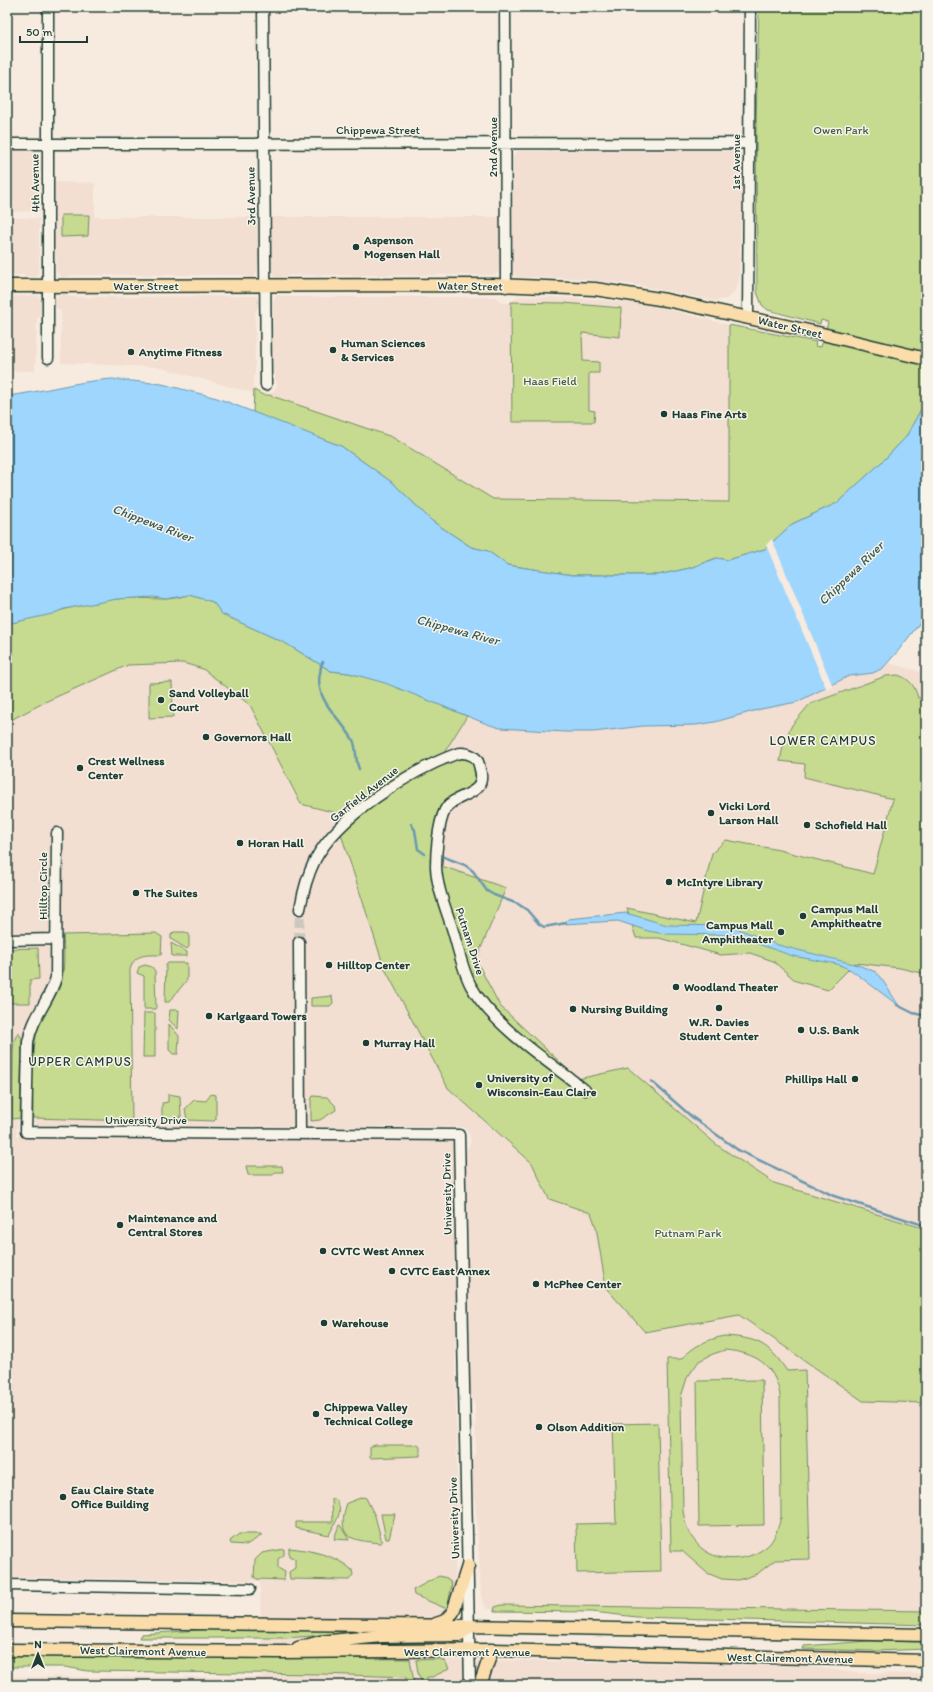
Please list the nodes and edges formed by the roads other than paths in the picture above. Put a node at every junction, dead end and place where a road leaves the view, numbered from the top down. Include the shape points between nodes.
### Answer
1 (48, 7) edge
2 (263, 7) edge
3 (505, 7) edge
4 (750, 7) edge
5 (47, 143) junction
6 (263, 143) junction
7 (749, 143) junction
8 (7, 144) edge
9 (506, 144) junction
10 (7, 286) edge
11 (48, 286) junction
12 (265, 286) junction
13 (506, 287) junction
14 (748, 317) junction
15 (48, 358) dead end
16 (926, 359) edge
17 (266, 385) dead end
18 (481, 770) joint
19 (57, 833) dead end
20 (300, 909) tunnel mouth
21 (56, 939) junction
22 (7, 940) edge
23 (299, 942) tunnel mouth
24 (585, 1090) dead end
25 (26, 1132) joint
26 (300, 1133) junction
27 (468, 1566) junction
28 (7, 1585) edge
29 (250, 1589) dead end
30 (7, 1621) edge
31 (433, 1625) junction
32 (470, 1626) junction
33 (926, 1635) edge
34 (7, 1650) edge
35 (492, 1650) junction
36 (470, 1651) junction
37 (281, 1652) junction
38 (926, 1661) edge
39 (470, 1685) edge
40 (480, 1685) edge

1 - 5 street, 4th Avenue
2 - 6 street, 3rd Avenue
3 - 9 street, 2nd Avenue
4 - 7 street, 1st Avenue
5 - 6 street, Chippewa Street
5 - 8 street, Chippewa Street
5 - 11 street, 4th Avenue
6 - 9 street, Chippewa Street
6 - 12 street, 3rd Avenue
7 - 9 street, Chippewa Street
7 - 14 street, 1st Avenue
9 - 13 street, 2nd Avenue
10 - 11 main road, Water Street
11 - 12 main road, Water Street
11 - 15 street, 4th Avenue
12 - 13 main road, Water Street
12 - 17 street, 3rd Avenue
13 - 14 main road, Water Street via 595,289
14 - 16 main road, Water Street
18 - 20 street, Garfield Avenue via 473,756 461,752 424,767 398,782 359,811 331,837 315,860 306,882
18 - 24 street, Putnam Drive via 480,785 445,810 436,869 471,986 498,1021
19 - 21 street, Hilltop Circle
21 - 22 street
21 - 25 street, Hilltop Circle via 56,978 52,991 30,1030 28,1042
23 - 26 street
25 - 26 street, University Drive
26 - 27 street, University Drive via 460,1135
27 - 31 main road via 453,1612 445,1621
27 - 32 street, University Drive
28 - 29 street
30 - 31 main road
31 - 32 main road
32 - 33 main road
32 - 36 street, University Drive
32 - 37 main road via 459,1635 401,1635 332,1640
34 - 37 main road, West Clairemont Avenue
35 - 36 main road, West Clairemont Avenue
35 - 38 main road, West Clairemont Avenue
35 - 40 main road
36 - 37 main road, West Clairemont Avenue
36 - 39 street, University Drive

